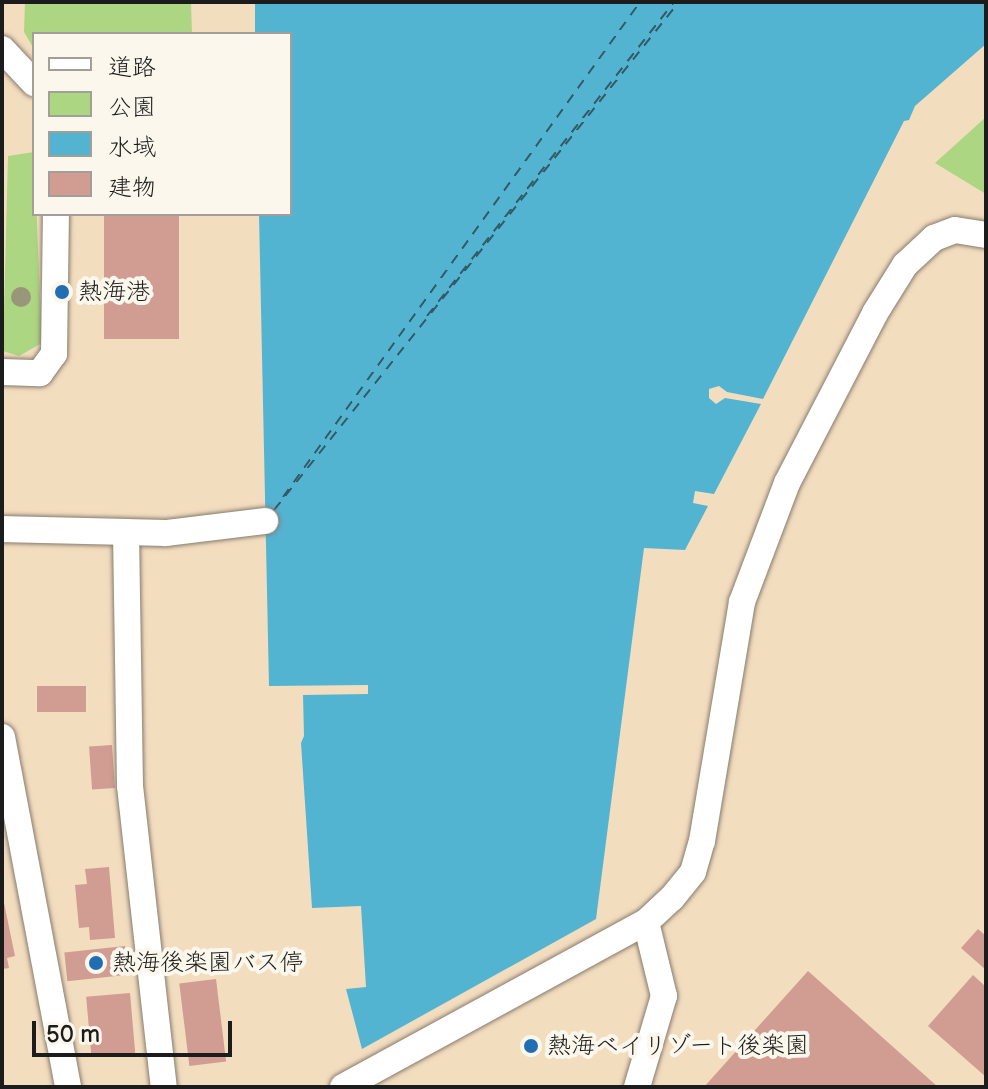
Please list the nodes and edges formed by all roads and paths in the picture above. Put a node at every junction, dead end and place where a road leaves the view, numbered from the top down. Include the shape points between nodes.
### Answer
1 (2, 49) edge
2 (32, 81) edge
3 (56, 216) edge
4 (986, 235) edge
5 (2, 372) edge
6 (265, 521) dead end
7 (2, 529) edge
8 (126, 532) junction
9 (2, 737) edge
10 (646, 922) junction
11 (68, 1087) edge
12 (164, 1087) edge
13 (343, 1087) edge
14 (637, 1087) edge

1 - 2 street
3 - 5 street via 54,354 40,373
4 - 10 street via 955,230 934,238 905,265 787,483 742,602 693,872
6 - 8 street via 166,533
7 - 8 street
8 - 12 street via 130,786
9 - 11 street
10 - 13 street
10 - 14 street via 664,996

